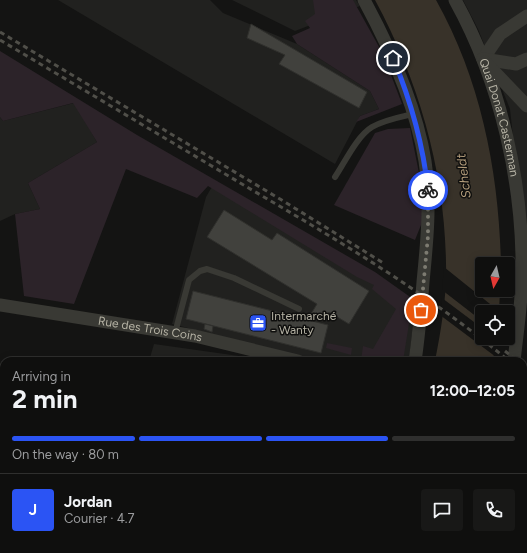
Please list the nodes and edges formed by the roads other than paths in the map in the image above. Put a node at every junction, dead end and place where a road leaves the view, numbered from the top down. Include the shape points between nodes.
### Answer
1 (364, 0) edge
2 (455, 0) edge
3 (527, 16) edge
4 (482, 59) junction
5 (527, 59) edge
6 (527, 106) edge
7 (413, 114) junction
8 (335, 177) dead end
9 (0, 305) edge
10 (299, 309) dead end
11 (523, 322) edge
12 (175, 333) junction
13 (282, 357) edge
14 (415, 357) edge
15 (515, 357) edge

1 - 7 street via 396,66
2 - 4 street, Quai Donat Casterman
3 - 4 street via 500,34
4 - 5 street via 516,64
4 - 6 street
4 - 11 street, Quai Donat Casterman via 501,119 518,199
7 - 8 lane via 385,122 363,135
7 - 14 street via 425,161 428,198 428,236
9 - 12 street, Rue des Trois Coins
10 - 12 lane via 234,278 207,269 189,280
11 - 15 street, Quai Donat Casterman
12 - 13 street, Rue des Trois Coins

